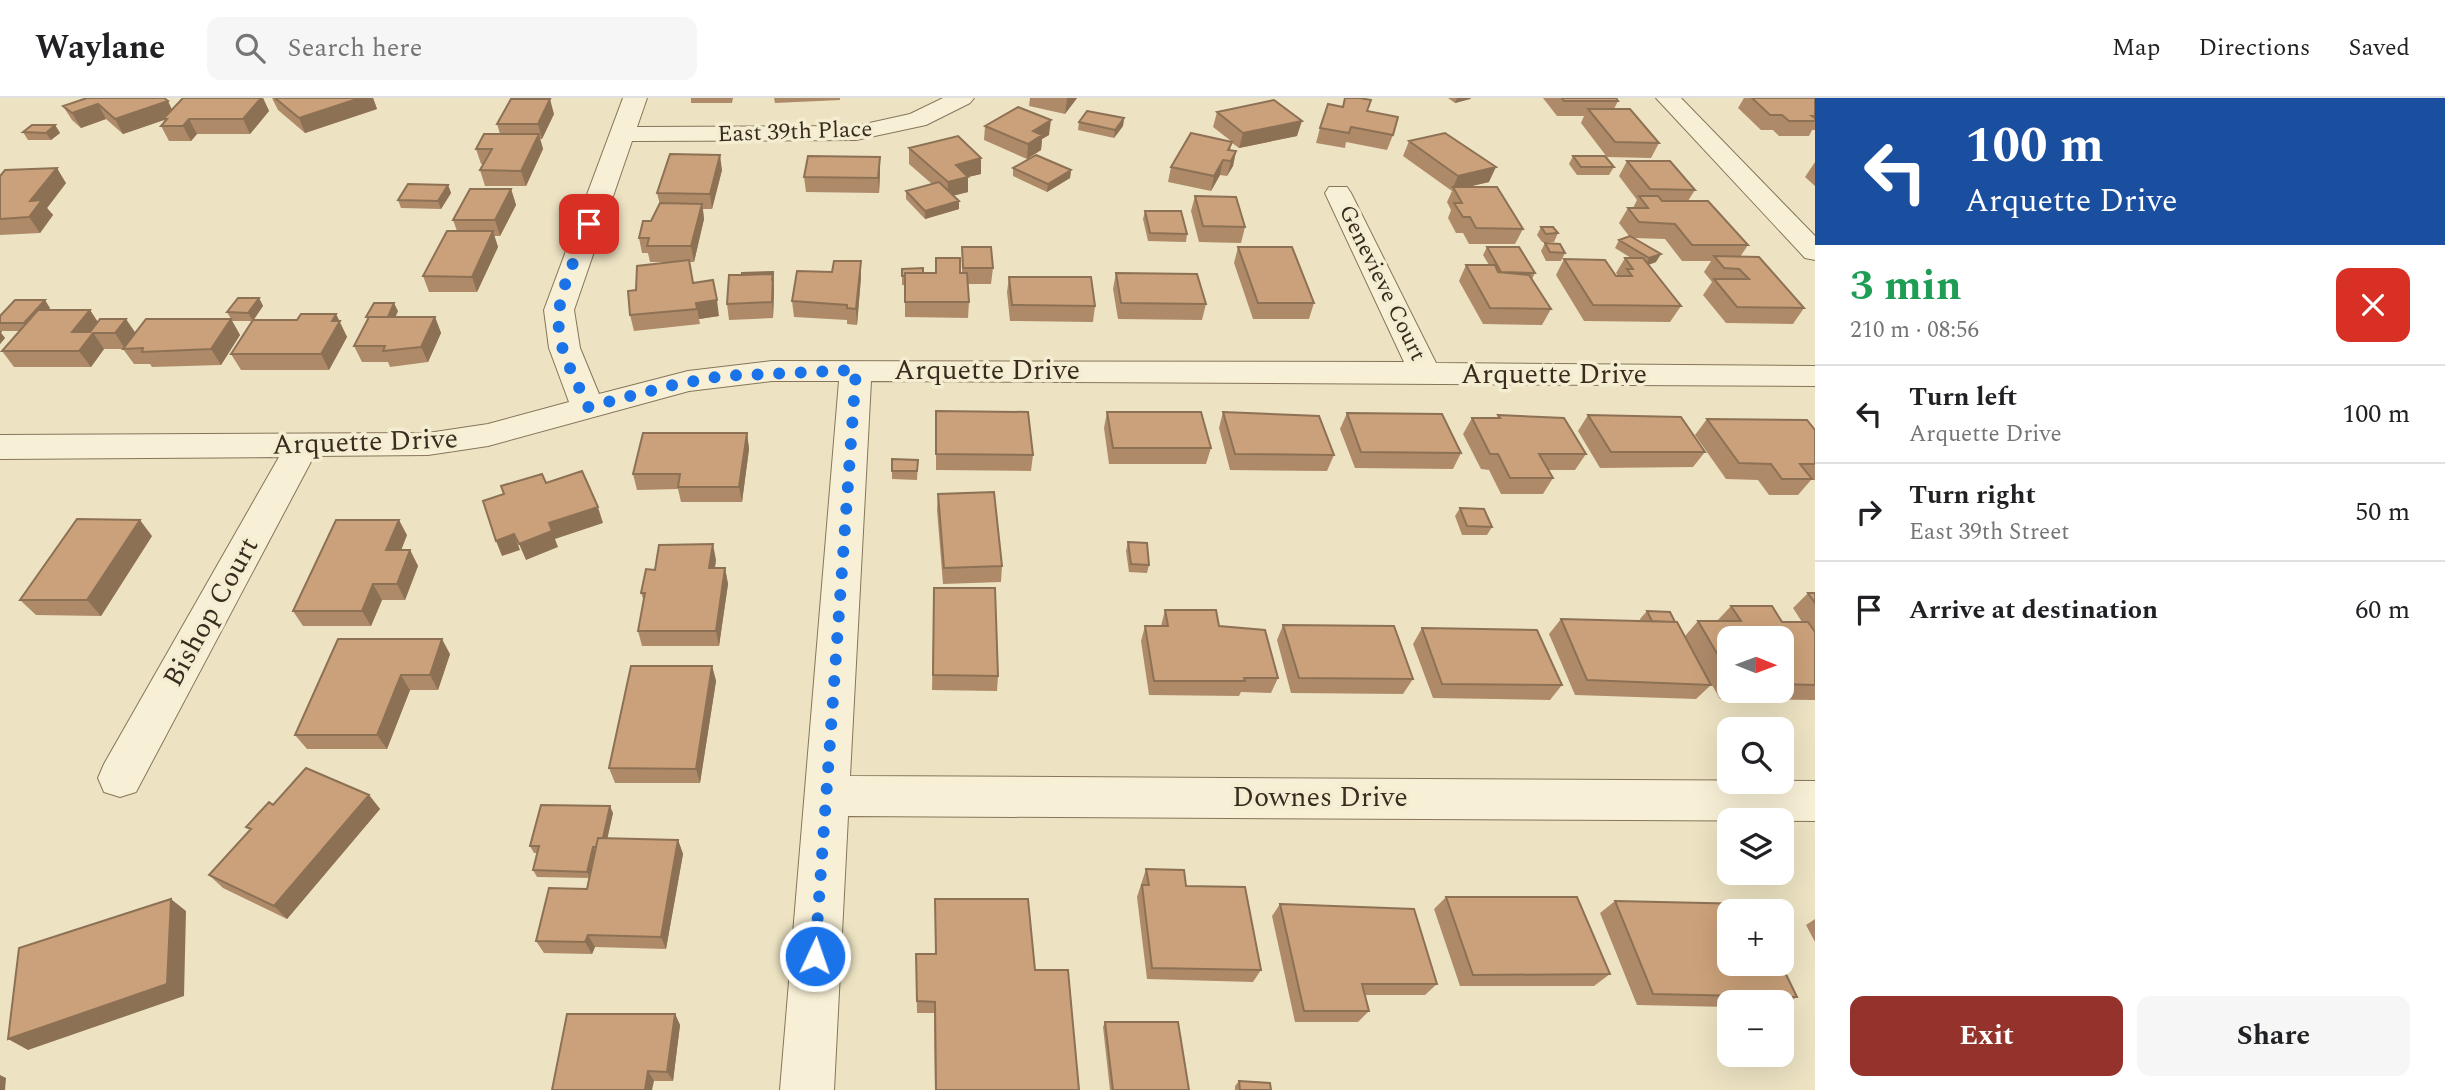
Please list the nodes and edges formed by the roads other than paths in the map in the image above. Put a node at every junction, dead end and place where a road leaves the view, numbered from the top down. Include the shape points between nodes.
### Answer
1 (635, 98) edge
2 (962, 98) edge
3 (1668, 98) edge
4 (622, 134) junction
5 (1338, 192) dead end
6 (1815, 252) edge
7 (856, 370) junction
8 (1425, 373) junction
9 (1815, 376) edge
10 (588, 407) junction
11 (302, 446) junction
12 (0, 447) edge
13 (120, 778) dead end
14 (825, 796) junction
15 (1815, 801) edge
16 (807, 1090) edge

1 - 4 street
2 - 4 street, East 39th Place via 917,120 856,133
3 - 6 street
4 - 10 street via 559,310 565,352
5 - 8 street, Genevieve Court
7 - 8 street, Arquette Drive
7 - 10 street, Arquette Drive via 722,376
7 - 14 street
8 - 9 street, Arquette Drive
10 - 11 street, Arquette Drive via 457,440 399,446
11 - 12 street, Arquette Drive
11 - 13 street, Bishop Court
14 - 15 street, Downes Drive
14 - 16 street

